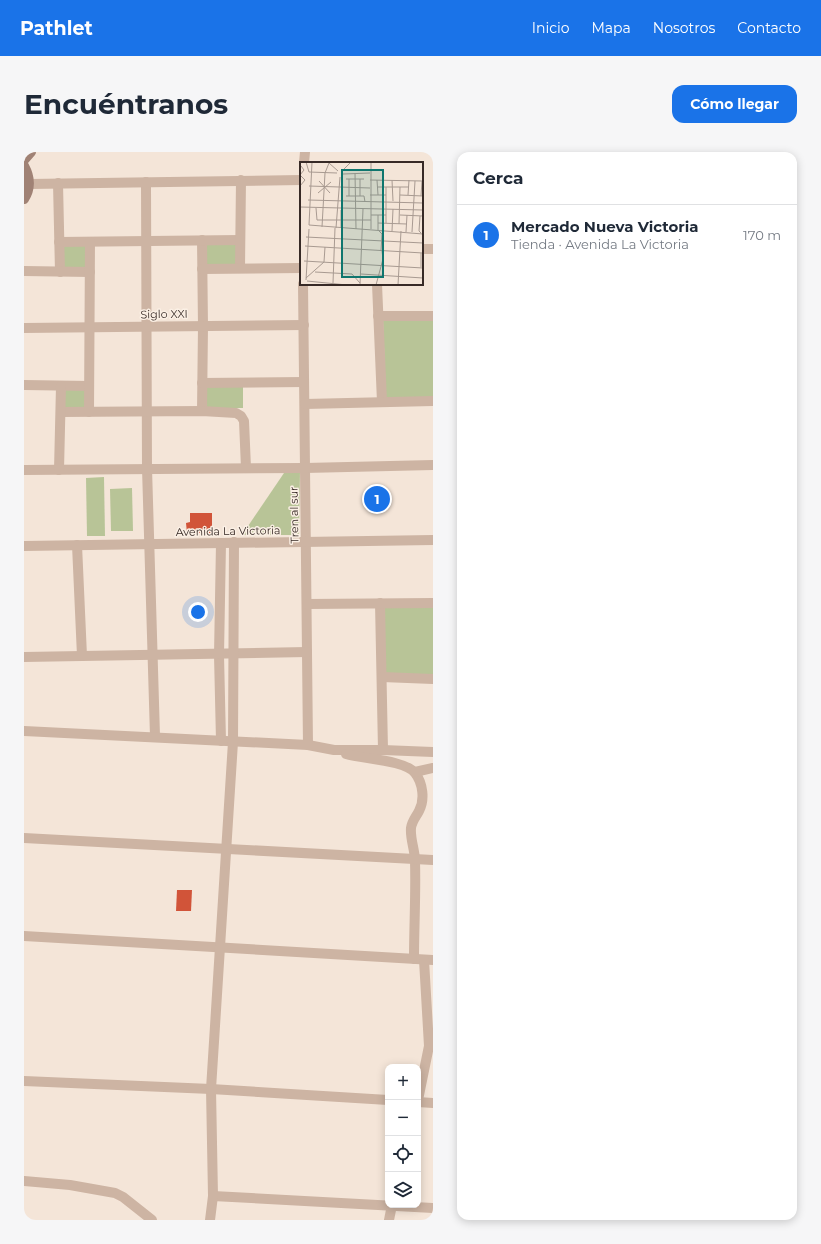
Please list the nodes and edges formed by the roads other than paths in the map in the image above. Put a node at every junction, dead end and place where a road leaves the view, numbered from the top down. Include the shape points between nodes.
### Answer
1 (32, 152) edge
2 (305, 152) edge
3 (24, 160) edge
4 (304, 162) edge
5 (24, 166) edge
6 (241, 180) junction
7 (300, 180) edge
8 (146, 182) junction
9 (58, 183) junction
10 (29, 184) junction
11 (24, 199) edge
12 (202, 240) junction
13 (240, 240) junction
14 (146, 241) junction
15 (59, 242) junction
16 (90, 242) junction
17 (240, 268) junction
18 (300, 268) edge
19 (202, 269) junction
20 (24, 271) edge
21 (60, 272) junction
22 (90, 272) junction
23 (303, 285) edge
24 (377, 285) edge
25 (378, 316) junction
26 (433, 316) edge
27 (304, 325) junction
28 (146, 326) junction
29 (203, 326) junction
30 (24, 328) edge
31 (90, 328) junction
32 (202, 382) junction
33 (304, 382) junction
34 (24, 384) edge
35 (61, 386) junction
36 (89, 386) junction
37 (433, 401) edge
38 (382, 402) junction
39 (304, 404) junction
40 (147, 411) junction
41 (202, 411) junction
42 (61, 412) junction
43 (89, 412) junction
44 (433, 465) edge
45 (147, 468) junction
46 (246, 468) junction
47 (305, 468) junction
48 (24, 470) edge
49 (59, 470) junction
50 (433, 540) edge
51 (234, 542) junction
52 (306, 542) junction
53 (221, 543) junction
54 (77, 544) junction
55 (150, 544) junction
56 (24, 546) edge
57 (380, 603) junction
58 (433, 603) edge
59 (307, 604) junction
60 (307, 652) junction
61 (219, 654) junction
62 (233, 654) junction
63 (153, 655) junction
64 (82, 656) junction
65 (24, 658) edge
66 (382, 677) junction
67 (433, 679) edge
68 (24, 731) edge
69 (155, 736) junction
70 (221, 741) junction
71 (233, 742) junction
72 (308, 745) junction
73 (334, 750) junction
74 (383, 750) junction
75 (433, 752) edge
76 (433, 768) edge
77 (415, 772) junction
78 (24, 838) edge
79 (226, 848) junction
80 (415, 859) junction
81 (433, 860) edge
82 (24, 936) edge
83 (221, 948) junction
84 (414, 959) junction
85 (429, 960) edge
86 (431, 1041) edge
87 (24, 1081) edge
88 (211, 1089) junction
89 (385, 1100) edge
90 (418, 1100) edge
91 (421, 1101) edge
92 (433, 1103) edge
93 (24, 1182) edge
94 (213, 1196) junction
95 (385, 1205) edge
96 (421, 1207) edge
97 (391, 1208) edge
98 (433, 1208) edge
99 (152, 1220) edge
100 (210, 1220) edge
101 (389, 1220) edge

1 - 3 street
2 - 4 street
5 - 10 street
6 - 7 street
6 - 8 street
6 - 13 street
8 - 9 street
8 - 14 street
9 - 10 street
9 - 15 street
10 - 11 street
12 - 13 street
12 - 14 street
12 - 19 street
13 - 17 street
14 - 16 street
14 - 28 street
15 - 16 street
15 - 21 street
16 - 22 street
17 - 18 street
17 - 19 street
19 - 29 street
20 - 21 street
21 - 22 street
22 - 31 street
23 - 27 street, Tren al sur
24 - 25 street
25 - 26 street
25 - 38 street
27 - 29 street, Siglo XXI
27 - 33 street, Tren al sur
28 - 29 street, Siglo XXI
28 - 31 street, Siglo XXI
28 - 40 street
29 - 32 street
30 - 31 street, Siglo XXI
31 - 36 street
32 - 33 street
32 - 41 street
33 - 39 street, Tren al sur
34 - 35 street
35 - 36 street
35 - 42 street
36 - 43 street
37 - 38 street
38 - 39 street
39 - 47 street, Tren al sur
40 - 41 street
40 - 43 street
40 - 45 street
41 - 46 street via 236,412 241,416 244,421
42 - 43 street
42 - 49 street
44 - 47 street
45 - 46 street
45 - 49 street
45 - 55 street
46 - 47 street
47 - 52 street, Tren al sur
48 - 49 street
50 - 52 street, Avenida La Victoria
51 - 52 street, Avenida La Victoria
51 - 53 street, Avenida La Victoria
51 - 62 street
52 - 59 street, Tren al sur
53 - 55 street, Avenida La Victoria
53 - 61 street
54 - 55 street, Avenida La Victoria
54 - 56 street, Avenida La Victoria
54 - 64 street
55 - 63 street
57 - 58 street
57 - 59 street
57 - 66 street
59 - 60 street, Tren al sur
60 - 62 street
60 - 72 street, Tren al sur
61 - 62 street
61 - 63 street
61 - 70 street
62 - 71 street
63 - 64 street
63 - 69 street
64 - 65 street
66 - 67 street
66 - 74 street
68 - 69 street
69 - 70 street
70 - 71 street
71 - 72 street
71 - 79 street
72 - 73 street
73 - 74 street
73 - 77 street via 397,763
74 - 75 street
76 - 77 street
77 - 80 street via 421,784 422,794 422,804 411,828
78 - 79 street
79 - 80 street
79 - 83 street
80 - 81 street
80 - 84 street
82 - 83 street
83 - 84 street
83 - 88 street
84 - 85 street
85 - 86 street
86 - 90 street
87 - 88 street
88 - 89 street
88 - 94 street
91 - 92 street
93 - 99 street via 70,1185 115,1193
94 - 95 street
94 - 100 street
96 - 98 street
97 - 101 street

